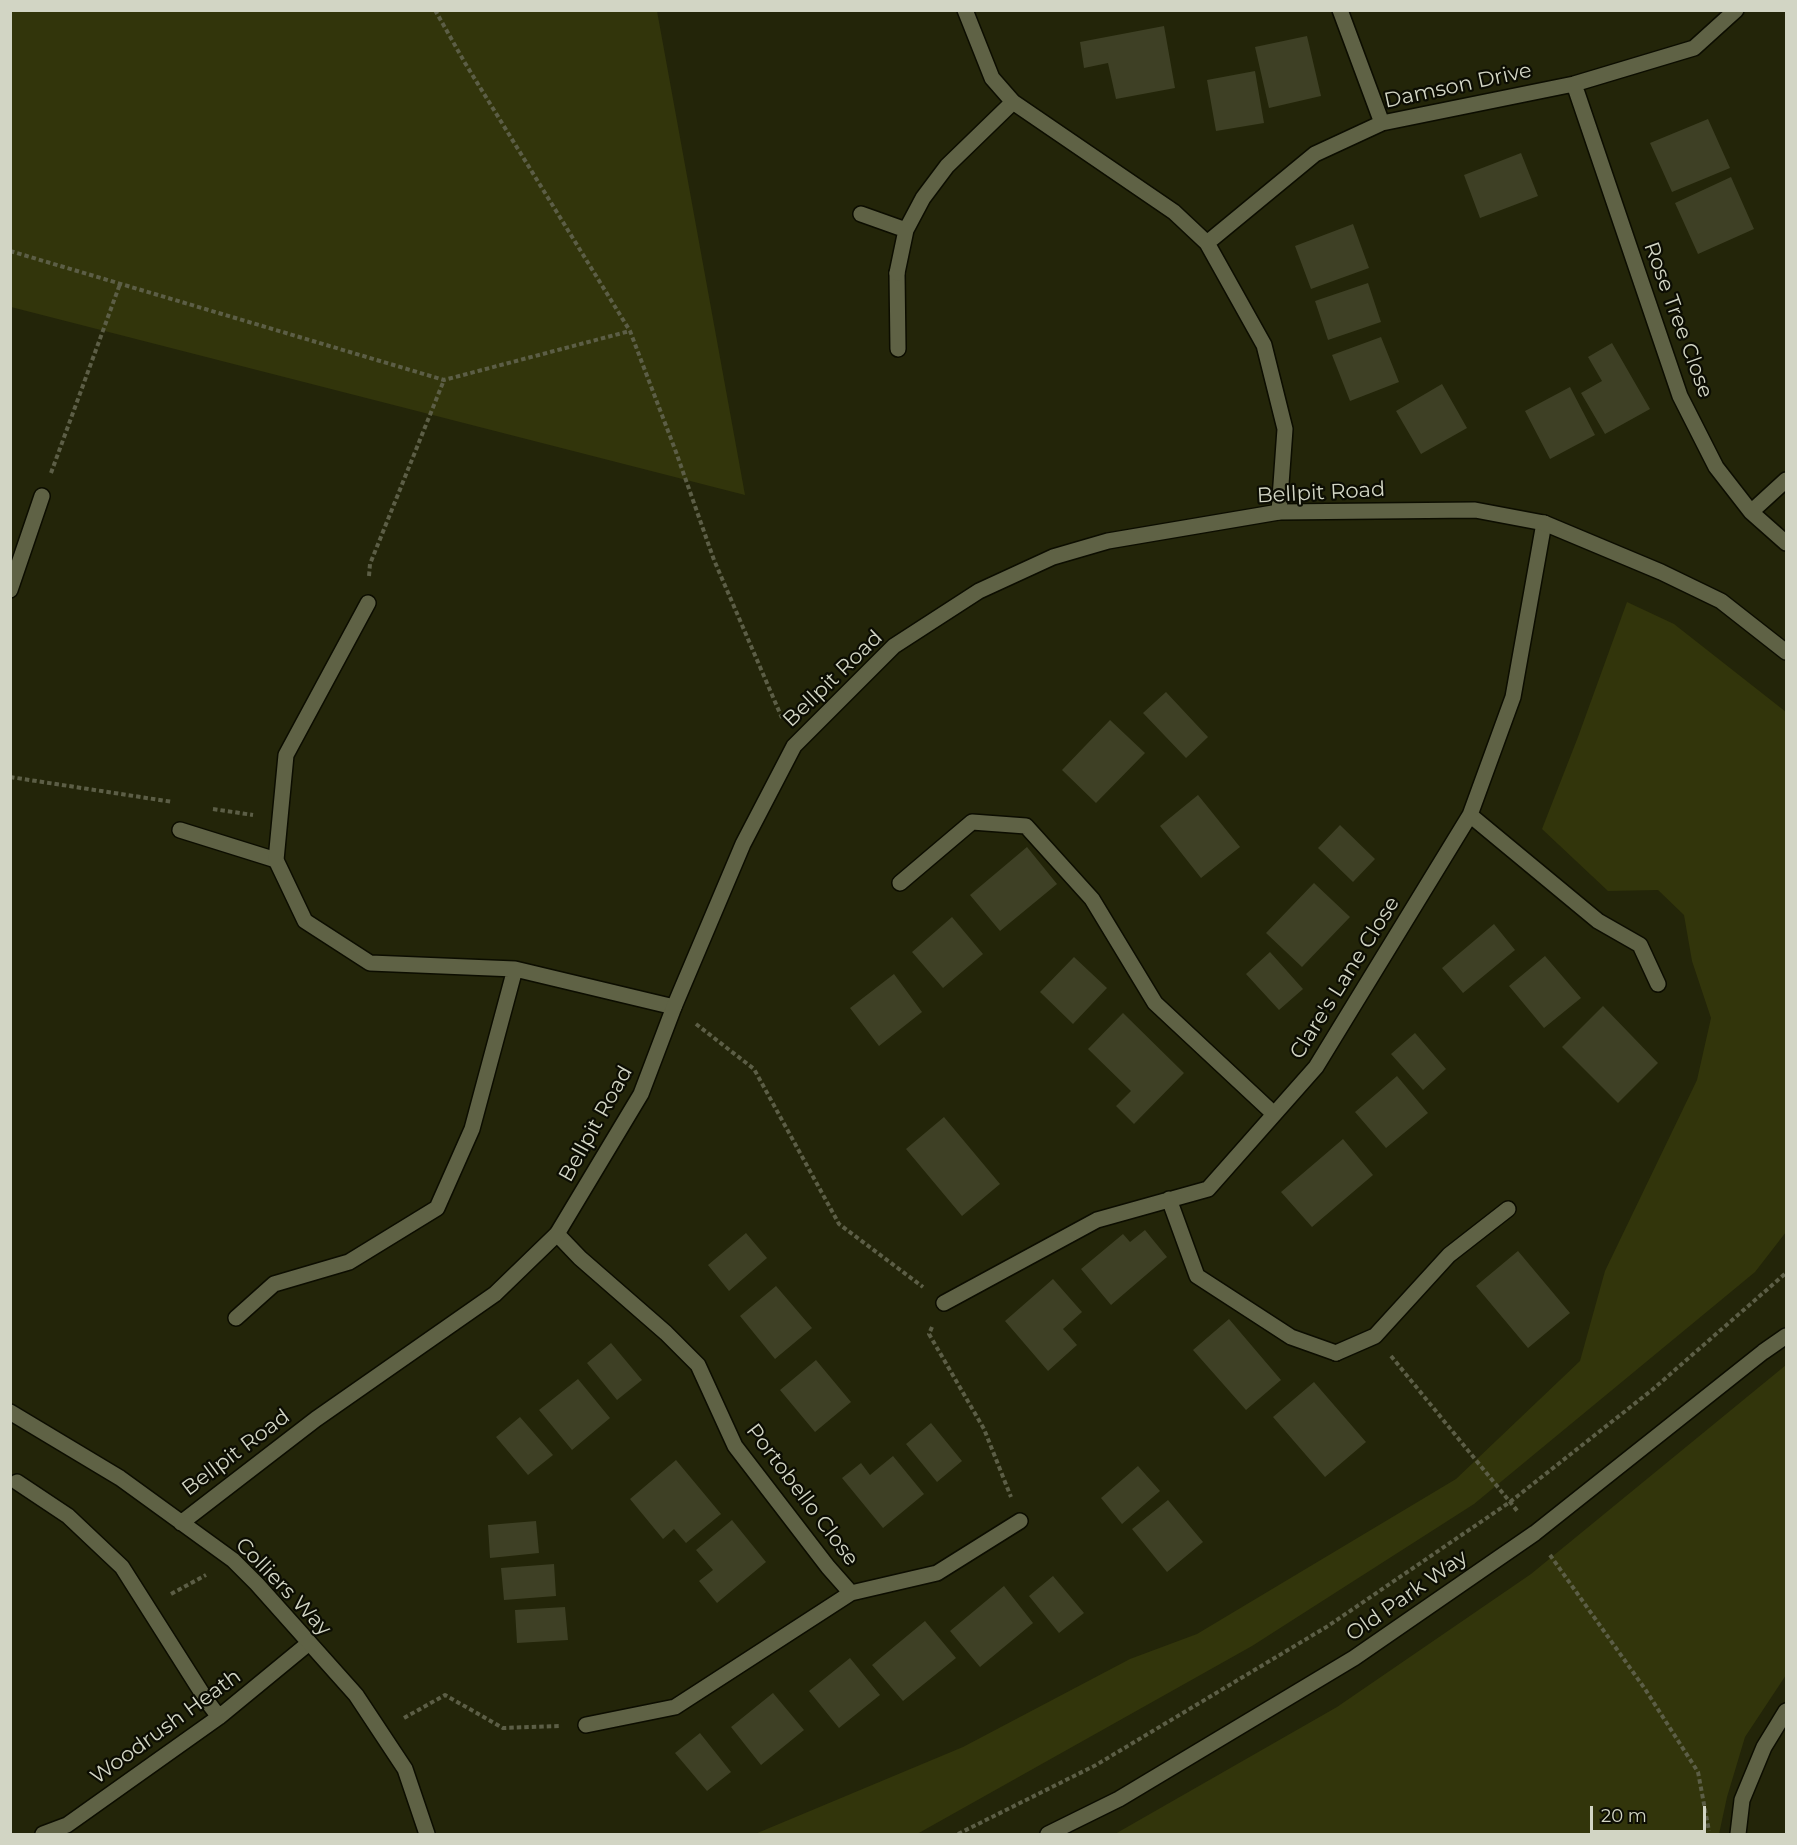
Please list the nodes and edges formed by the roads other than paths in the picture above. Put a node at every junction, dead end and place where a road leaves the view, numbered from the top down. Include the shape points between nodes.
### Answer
1 (965, 10) edge
2 (1340, 10) edge
3 (1736, 10) edge
4 (1574, 84) junction
5 (1013, 102) junction
6 (1382, 123) junction
7 (861, 214) dead end
8 (906, 230) junction
9 (1207, 243) junction
10 (898, 349) dead end
11 (1786, 480) edge
12 (42, 496) road end
13 (1279, 512) junction
14 (1751, 512) junction
15 (1544, 523) junction
16 (1786, 543) edge
17 (10, 590) edge
18 (368, 603) road end
19 (1786, 652) edge
20 (1470, 815) junction
21 (180, 830) dead end
22 (276, 860) junction
23 (900, 883) dead end
24 (515, 969) junction
25 (1658, 984) dead end
26 (674, 1007) junction
27 (1275, 1114) junction
28 (1169, 1199) junction
29 (1508, 1209) dead end
30 (557, 1234) junction
31 (944, 1303) road end
32 (236, 1318) dead end
33 (1786, 1329) edge
34 (1786, 1336) edge
35 (1762, 1352) junction
36 (10, 1412) edge
37 (17, 1482) dead end
38 (1020, 1521) road end
39 (181, 1523) junction
40 (852, 1593) junction
41 (309, 1643) junction
42 (1786, 1711) edge
43 (219, 1718) junction
44 (586, 1725) road end
45 (43, 1834) edge
46 (427, 1834) edge
47 (1048, 1834) edge
48 (1738, 1834) edge

1 - 5 street via 992,78
2 - 6 street
3 - 4 street, Damson Drive via 1694,48
4 - 6 street, Damson Drive
4 - 14 street, Rose Tree Close via 1680,396 1716,467
5 - 8 street via 946,165
5 - 9 street via 1174,212
6 - 9 street, Damson Drive via 1315,154
7 - 8 street
8 - 10 street via 897,273
9 - 13 street via 1264,345 1285,429
11 - 14 street
12 - 17 street
13 - 15 street, Bellpit Road via 1475,510
13 - 26 street, Bellpit Road via 1108,541 1053,557 979,591 894,646 794,746 743,844
14 - 16 street, Rose Tree Close
15 - 19 street, Bellpit Road via 1720,601
15 - 20 street, Clare's Lane Close via 1513,697
18 - 22 street via 286,755
20 - 25 street via 1598,921 1640,945
20 - 27 street, Clare's Lane Close via 1316,1067
21 - 22 street
22 - 24 street via 305,921 370,963
23 - 27 street via 972,822 1026,826 1092,899 1155,1003
24 - 26 street
24 - 32 street via 472,1129 437,1208 349,1262 274,1284
26 - 30 street, Bellpit Road via 641,1094
27 - 28 street, Clare's Lane Close via 1208,1189
28 - 29 street via 1197,1276 1291,1337 1336,1353 1375,1336 1449,1255
28 - 31 street, Clare's Lane Close via 1098,1220
30 - 39 street, Bellpit Road via 495,1294 316,1419
30 - 40 street, Portobello Close via 698,1365 735,1446
33 - 35 street, Old Park Way
34 - 35 street, Old Park Way
35 - 47 street, Old Park Way via 1535,1533 1354,1658 1119,1799
36 - 39 street, Colliers Way via 120,1478
37 - 43 street via 68,1516 123,1567
38 - 40 street, Portobello Close via 937,1573
39 - 41 street, Colliers Way via 233,1560
40 - 44 street, Portobello Close via 675,1707
41 - 43 street, Woodrush Heath
41 - 46 street, Colliers Way via 356,1695 405,1769
42 - 48 street via 1764,1747 1742,1800
43 - 45 street, Woodrush Heath via 67,1825

